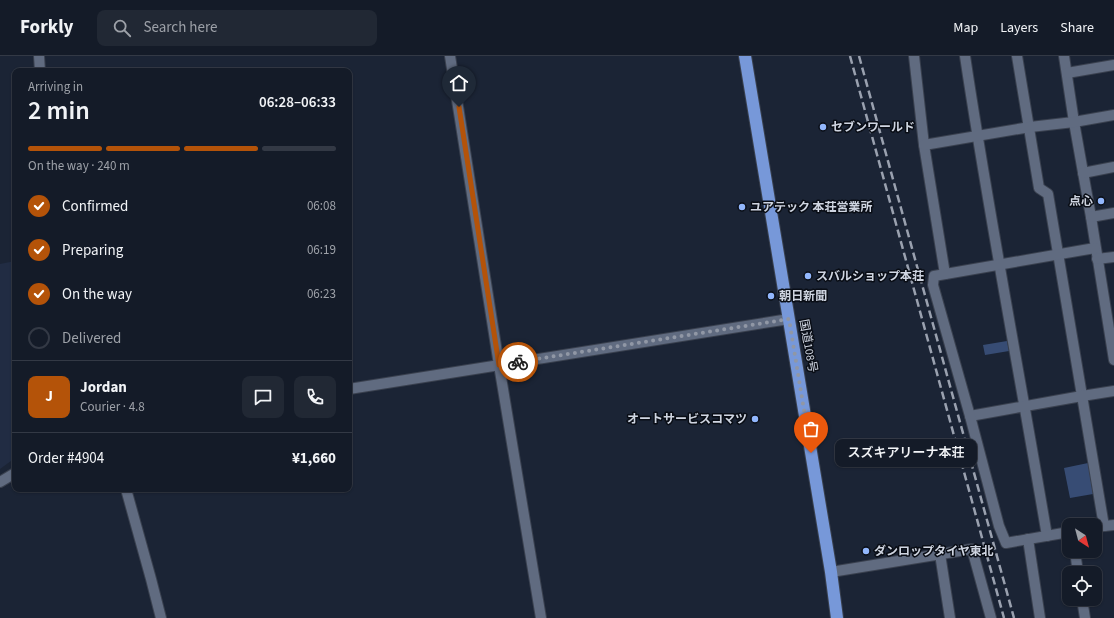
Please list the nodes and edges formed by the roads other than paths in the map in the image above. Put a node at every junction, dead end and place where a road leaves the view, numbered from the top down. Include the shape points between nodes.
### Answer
1 (39, 56) edge
2 (450, 56) edge
3 (745, 56) edge
4 (914, 56) edge
5 (965, 56) edge
6 (1018, 56) edge
7 (1064, 56) edge
8 (1114, 65) edge
9 (40, 68) edge
10 (1067, 73) junction
11 (1114, 115) edge
12 (1074, 122) junction
13 (1030, 127) junction
14 (977, 137) junction
15 (924, 145) junction
16 (1114, 167) edge
17 (1083, 172) junction
18 (1114, 213) edge
19 (1091, 217) junction
20 (1095, 248) junction
21 (1058, 255) junction
22 (1114, 257) edge
23 (1098, 260) junction
24 (1000, 264) junction
25 (945, 274) junction
26 (1109, 304) edge
27 (789, 319) junction
28 (1113, 346) edge
29 (1114, 360) edge
30 (499, 365) junction
31 (352, 389) edge
32 (1114, 391) edge
33 (1082, 396) junction
34 (1025, 406) junction
35 (970, 416) junction
36 (12, 475) edge
37 (0, 482) edge
38 (127, 492) edge
39 (1104, 526) edge
40 (1062, 533) edge
41 (1047, 536) junction
42 (1028, 539) junction
43 (940, 554) junction
44 (831, 572) junction
45 (1083, 606) edge
46 (160, 618) edge
47 (541, 618) edge
48 (837, 618) edge
49 (950, 618) edge
50 (991, 618) edge
51 (1040, 618) edge
52 (1085, 618) edge

1 - 9 street
2 - 30 street
3 - 27 highway, 国道108号
4 - 15 street
5 - 14 street
6 - 13 street
7 - 10 street
8 - 10 street
10 - 12 street
11 - 12 street
12 - 13 street
12 - 17 street
13 - 14 street
13 - 21 street via 1039,188 1048,194
14 - 15 street
14 - 24 street
15 - 25 street
16 - 17 street
17 - 19 street
18 - 19 street
19 - 20 street
20 - 21 street
20 - 23 street
21 - 24 street
21 - 33 street
22 - 23 street
23 - 26 street
24 - 25 street
24 - 34 street
25 - 35 street via 934,276 933,285
26 - 28 street
27 - 30 street
27 - 44 highway, 国道108号
28 - 29 street
30 - 31 street
30 - 47 street
32 - 33 street
33 - 34 street
33 - 39 street
34 - 35 street
34 - 41 street
35 - 42 street via 999,526 1006,543
36 - 37 street
38 - 46 street
40 - 41 street
41 - 42 street
42 - 51 street
43 - 44 street
43 - 49 street
43 - 50 street via 972,549
44 - 48 highway, 国道108号
45 - 52 street

